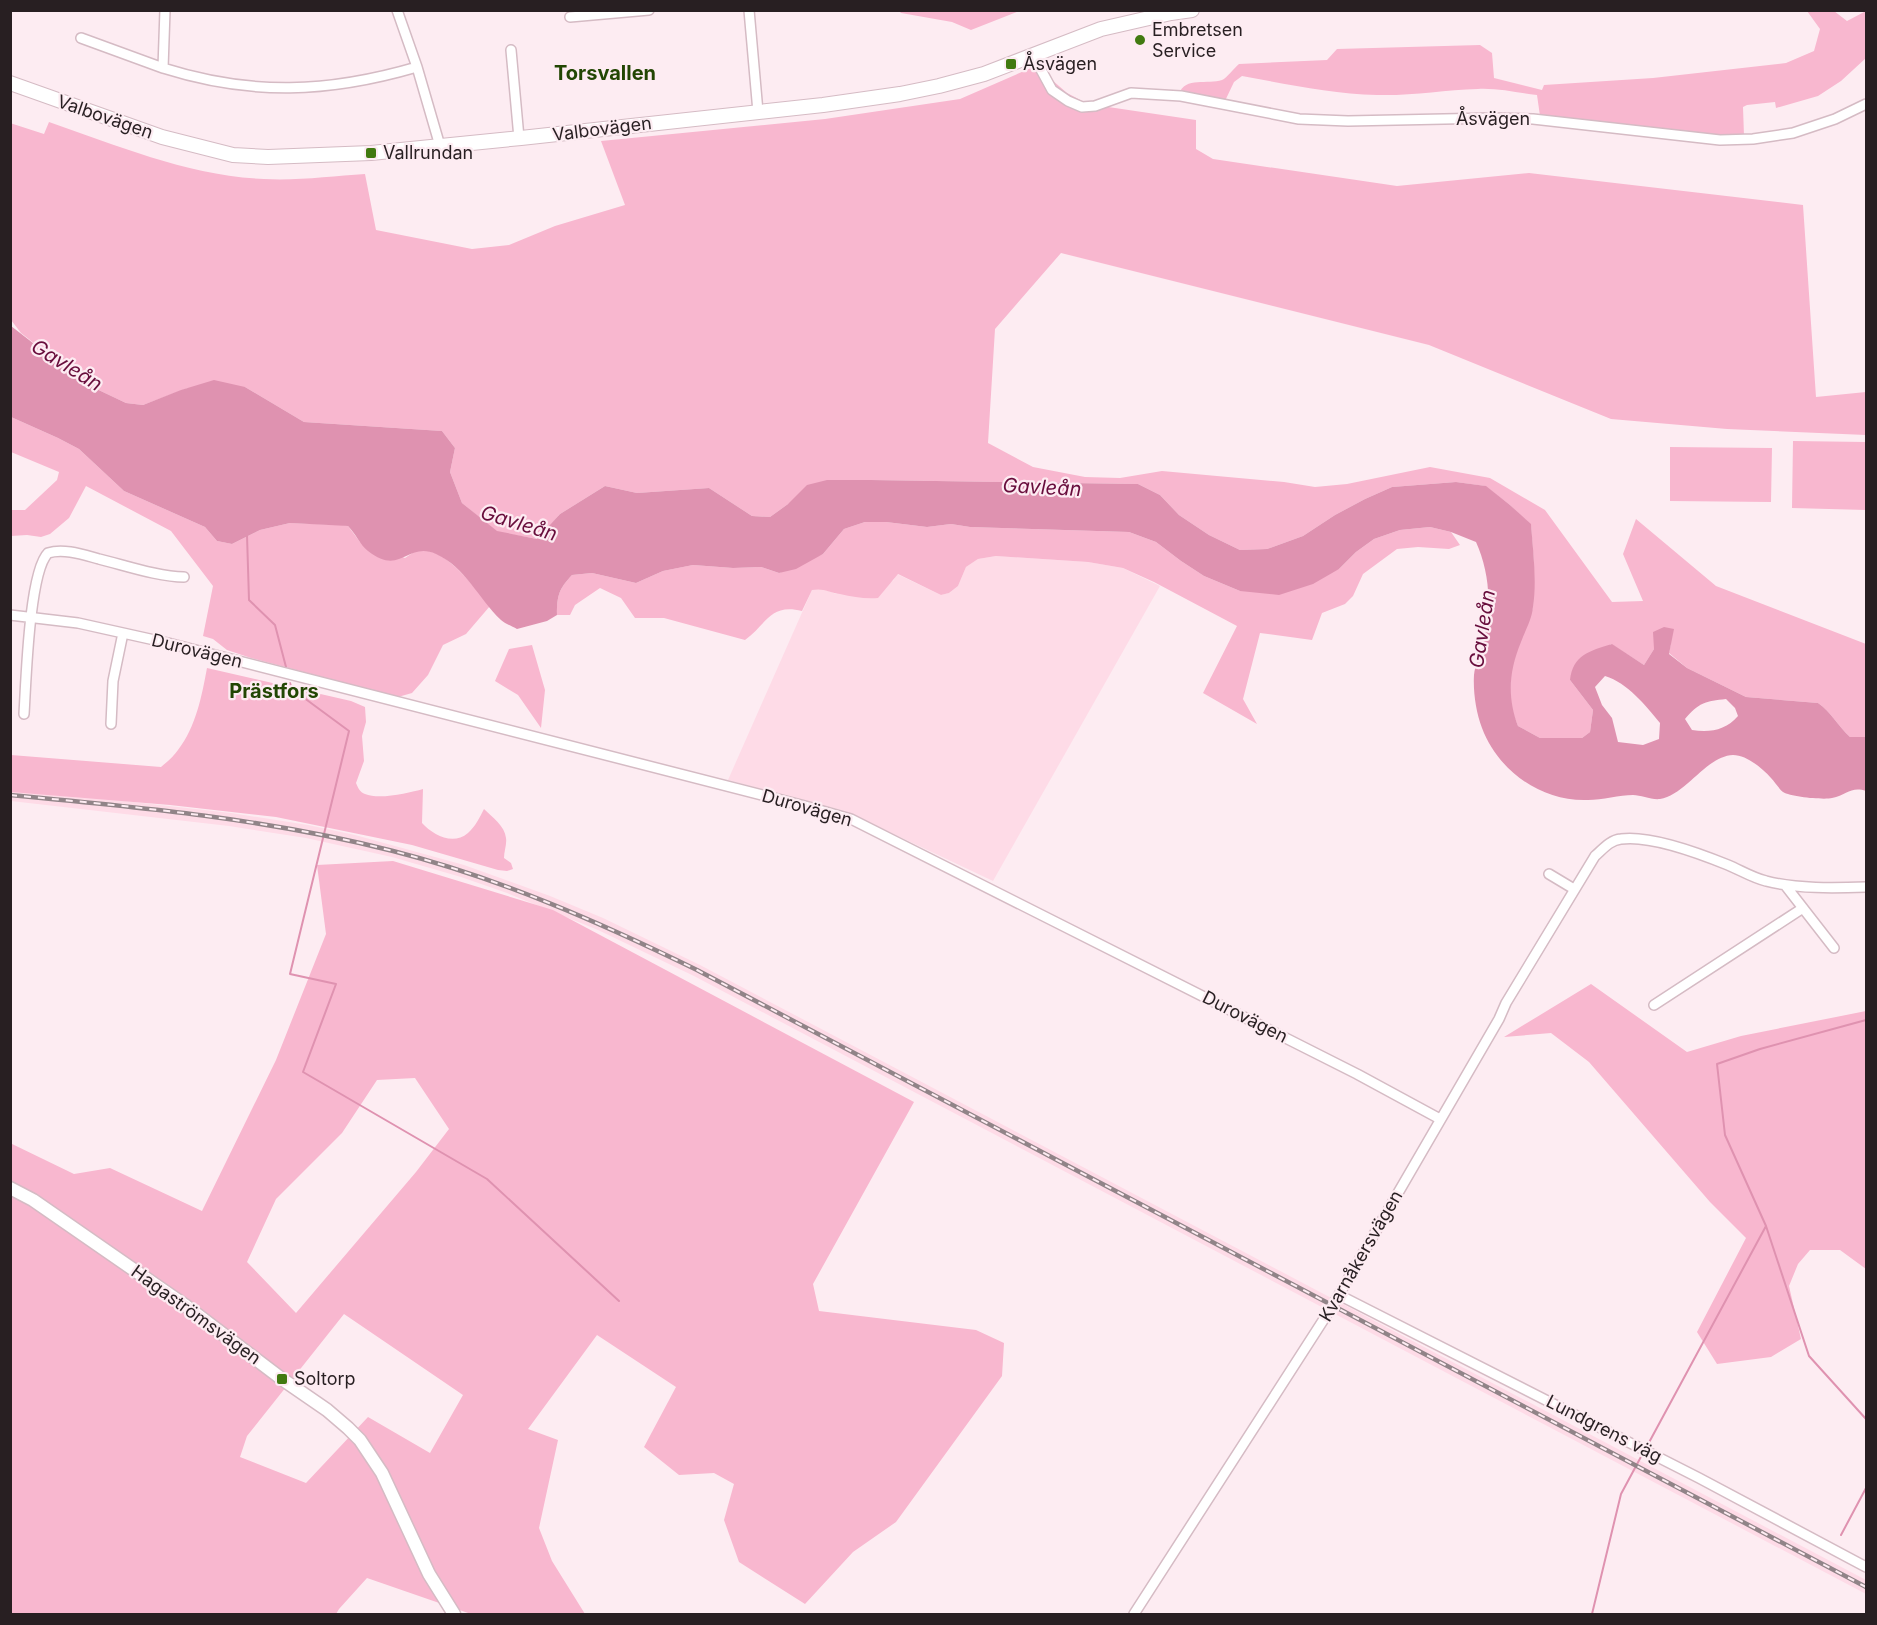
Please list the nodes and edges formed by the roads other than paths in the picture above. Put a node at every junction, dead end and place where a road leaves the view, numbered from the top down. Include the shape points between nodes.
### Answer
1 (165, 10) edge
2 (397, 10) edge
3 (649, 10) edge
4 (749, 10) edge
5 (1192, 10) edge
6 (1171, 12) edge
7 (570, 17) dead end
8 (81, 38) dead end
9 (511, 50) dead end
10 (1033, 55) junction
11 (417, 67) junction
12 (163, 68) junction
13 (10, 83) edge
14 (1866, 104) edge
15 (758, 112) junction
16 (519, 138) junction
17 (440, 146) junction
18 (184, 577) dead end
19 (10, 615) edge
20 (32, 616) junction
21 (123, 633) junction
22 (24, 714) dead end
23 (111, 724) dead end
24 (1549, 874) dead end
25 (1785, 885) junction
26 (1866, 887) edge
27 (1574, 889) junction
28 (1803, 908) junction
29 (1834, 948) dead end
30 (1654, 1005) dead end
31 (1440, 1119) junction
32 (10, 1188) edge
33 (1339, 1295) junction
34 (1866, 1567) edge
35 (454, 1614) edge
36 (1134, 1614) edge

1 - 12 street
2 - 11 street
3 - 7 street
4 - 15 street
5 - 6 main road, Valbovägen
6 - 10 main road, Valbovägen via 1101,28
8 - 12 street
9 - 16 street
10 - 14 street, Åsvägen via 1052,90 1082,107 1131,93 1181,96 1299,119 1533,119 1719,140 1793,133
10 - 15 main road, Valbovägen via 984,74 921,90
11 - 12 street via 347,84 301,89 238,86
11 - 17 street
13 - 17 main road, Valbovägen via 162,137 233,155 280,157
15 - 16 main road, Valbovägen
16 - 17 main road, Valbovägen
18 - 20 street via 53,551 40,565
19 - 20 street, Durovägen
20 - 21 street, Durovägen
20 - 22 street
21 - 23 street via 113,681
21 - 31 street, Durovägen via 851,819
24 - 27 street
25 - 26 street, Kvarnåkersvägen
25 - 27 street, Kvarnåkersvägen via 1763,881 1665,844 1620,839 1595,856
25 - 28 street
27 - 31 street, Kvarnåkersvägen
28 - 29 street
28 - 30 street
31 - 33 street, Kvarnåkersvägen
32 - 35 street, Hagaströmsvägen via 186,1306 348,1428 382,1473 429,1574
33 - 34 street, Lundgrens väg
33 - 36 street, Kvarnåkersvägen

